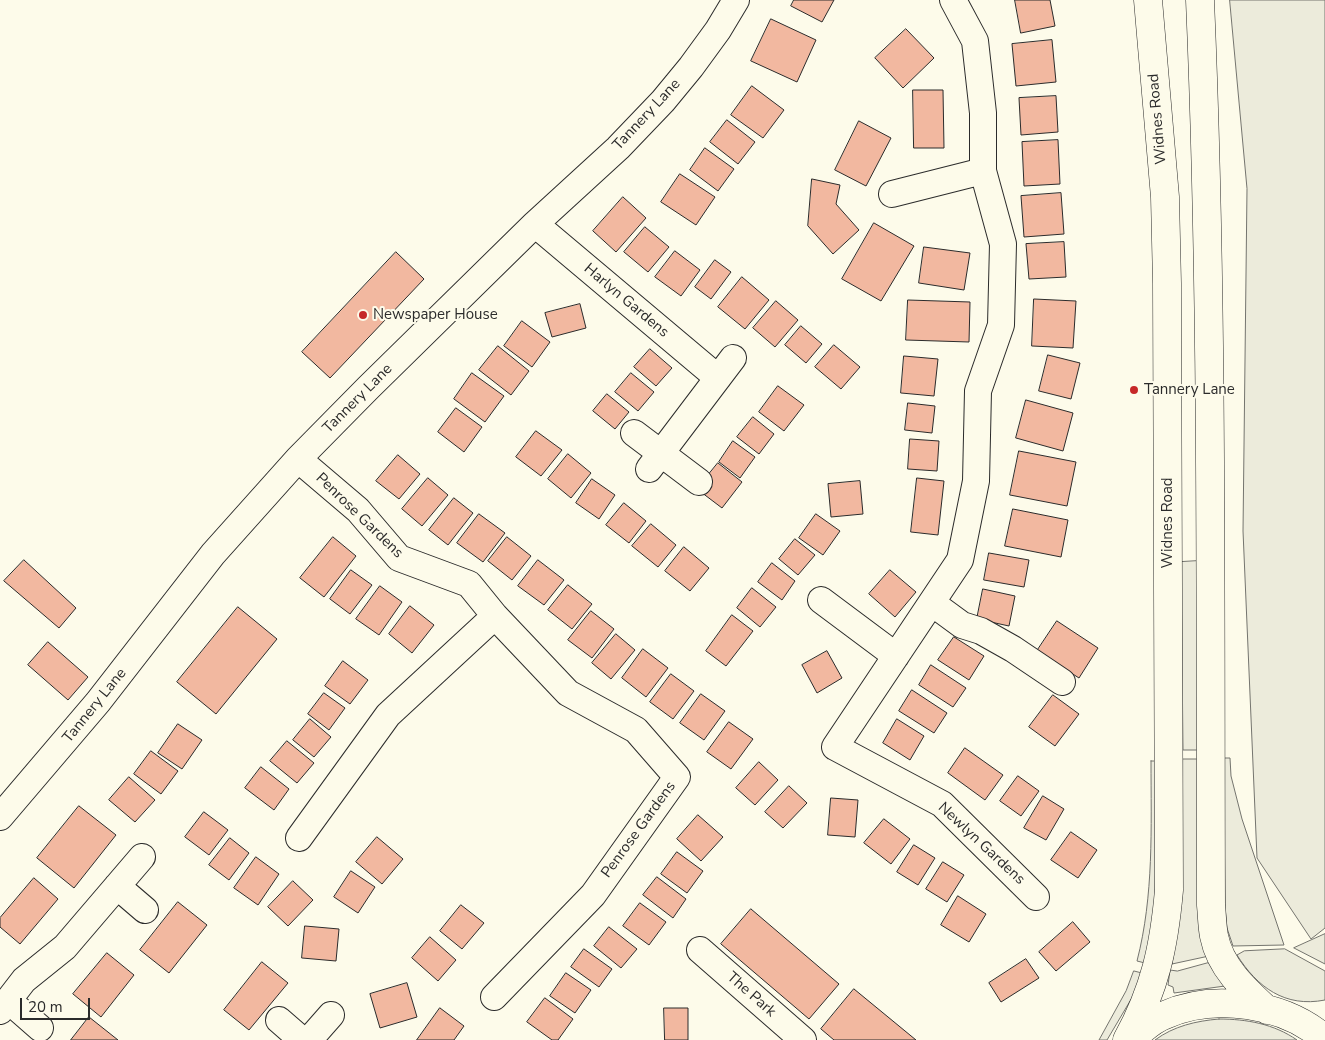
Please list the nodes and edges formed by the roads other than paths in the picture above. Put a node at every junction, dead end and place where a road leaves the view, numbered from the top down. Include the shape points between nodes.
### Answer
1 (736, 0) edge
2 (953, 0) edge
3 (1148, 0) edge
4 (1200, 0) edge
5 (983, 171) junction
6 (892, 194) dead end
7 (535, 224) junction
8 (634, 432) dead end
9 (298, 459) junction
10 (655, 461) junction
11 (699, 482) dead end
12 (821, 600) dead end
13 (932, 603) junction
14 (496, 616) junction
15 (896, 656) junction
16 (1062, 682) dead end
17 (0, 817) edge
18 (299, 838) dead end
19 (142, 857) dead end
20 (117, 886) junction
21 (1036, 897) dead end
22 (145, 910) dead end
23 (700, 950) dead end
24 (494, 997) dead end
25 (4, 1005) edge
26 (1276, 1013) junction
27 (1325, 1014) edge
28 (330, 1016) dead end
29 (279, 1020) dead end
30 (40, 1028) dead end
31 (1325, 1039) edge
32 (302, 1040) edge
33 (309, 1040) edge
34 (803, 1040) edge
35 (1127, 1040) edge
36 (1131, 1040) edge

1 - 7 street, Tannery Lane via 718,30 663,101 618,148
2 - 5 street, Newlyn Gardens via 975,41 983,113
3 - 35 main road, Widnes Road via 1165,197 1169,890 1155,976
4 - 26 main road via 1207,259 1211,905 1214,936 1232,975 1245,990
5 - 6 street
5 - 13 street, Newlyn Gardens via 1003,244 1001,325 978,391 976,481 960,560
7 - 9 street, Tannery Lane
7 - 10 street, Harlyn Gardens via 726,368
8 - 10 street
9 - 14 street, Penrose Gardens via 358,510 399,558 468,584
9 - 17 street, Tannery Lane via 213,554 98,702
10 - 11 street
12 - 15 street
13 - 15 street, Newlyn Gardens
13 - 16 street via 962,626 981,631 1014,649
14 - 18 street via 388,715
14 - 24 street, Penrose Gardens via 568,692 636,730 677,777 593,895
15 - 21 street, Newlyn Gardens via 834,747 942,804
19 - 20 street
20 - 22 street
20 - 25 street via 65,947 24,980
23 - 34 street, The Park
25 - 30 street
26 - 27 main road via 1302,1017
26 - 31 main road via 1305,1024
26 - 36 main road via 1239,1004 1188,1007 1164,1015
28 - 33 street
29 - 32 street

